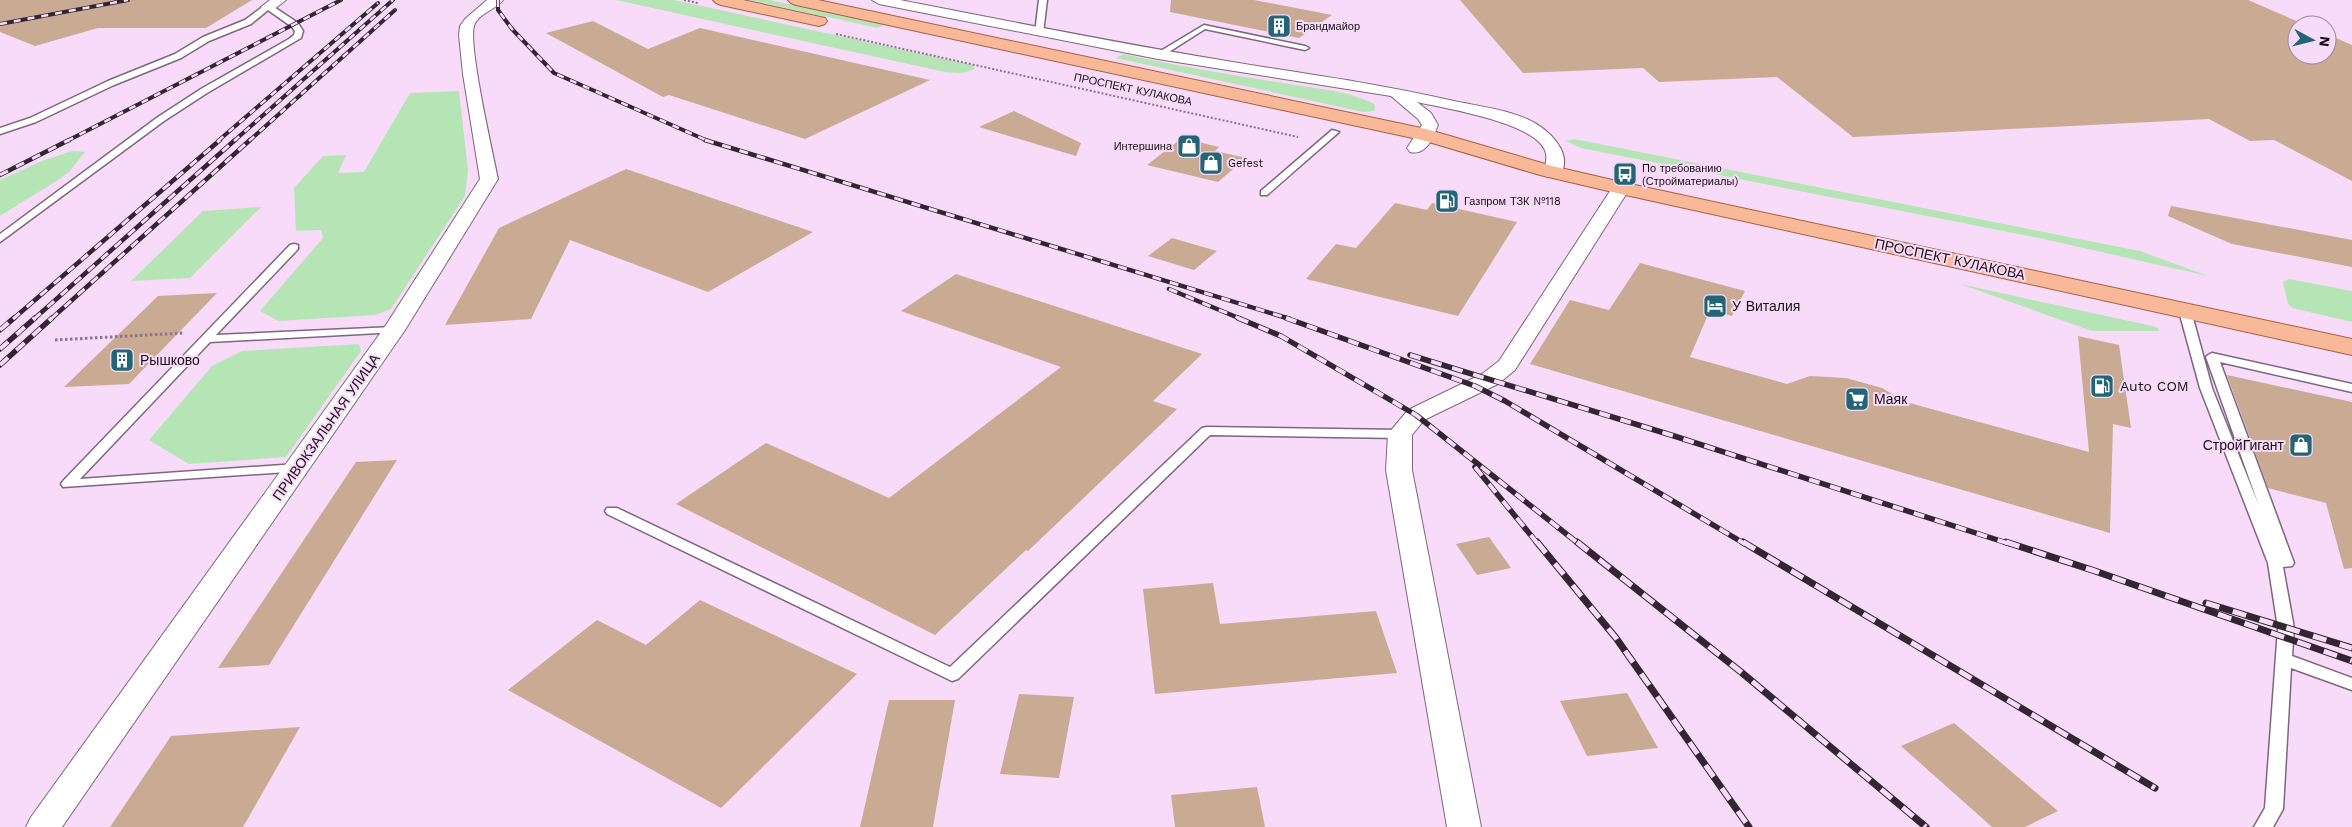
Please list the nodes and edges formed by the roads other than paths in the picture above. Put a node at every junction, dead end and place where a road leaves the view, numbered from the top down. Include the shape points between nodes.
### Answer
1 (496, 0) edge
2 (721, 0) edge
3 (796, 0) edge
4 (879, 0) edge
5 (1044, 0) edge
6 (273, 4) edge
7 (1039, 33) junction
8 (1305, 48) dead end
9 (1158, 55) junction
10 (1394, 92) junction
11 (0, 131) edge
12 (1329, 137) junction
13 (1421, 141) junction
14 (1550, 172) junction
15 (1621, 188) junction
16 (1264, 192) dead end
17 (0, 239) edge
18 (294, 247) dead end
19 (2185, 310) junction
20 (394, 330) junction
21 (210, 335) junction
22 (2352, 347) edge
23 (2352, 388) edge
24 (1400, 434) junction
25 (297, 468) junction
26 (612, 511) dead end
27 (2288, 563) dead end
28 (2284, 660) junction
29 (2352, 684) edge
30 (43, 827) edge
31 (1464, 827) edge
32 (2263, 827) edge

1 - 20 street, ПРИВОКЗАЛЬНАЯ УЛИЦА via 472,18 466,28 488,179
2 - 12 main road, ПРОСПЕКТ КУЛАКОВА
3 - 13 main road, ПРОСПЕКТ КУЛАКОВА
4 - 7 street
5 - 7 lane
6 - 11 lane via 248,22 206,39 178,56 33,120
6 - 17 lane via 295,25 298,36 161,120
7 - 9 street
8 - 9 lane via 1204,27
9 - 10 street
10 - 13 street via 1425,116 1430,125
10 - 14 street via 1522,123 1546,138 1555,153
12 - 13 main road, ПРОСПЕКТ КУЛАКОВА
12 - 16 lane
13 - 14 main road, ПРОСПЕКТ КУЛАКОВА
14 - 15 main road, ПРОСПЕКТ КУЛАКОВА
15 - 19 main road, ПРОСПЕКТ КУЛАКОВА
15 - 24 street via 1507,365 1490,379 1416,415
18 - 21 lane
19 - 22 main road, ПРОСПЕКТ КУЛАКОВА
19 - 28 lane via 2206,388 2275,563 2286,628
20 - 21 lane
20 - 25 street, ПРИВОКЗАЛЬНАЯ УЛИЦА
21 - 25 lane via 68,484
23 - 27 lane via 2212,357
24 - 26 lane via 1207,431 952,675
24 - 31 street via 1399,470
25 - 30 street, ПРИВОКЗАЛЬНАЯ УЛИЦА
28 - 29 lane
28 - 32 lane via 2274,809

